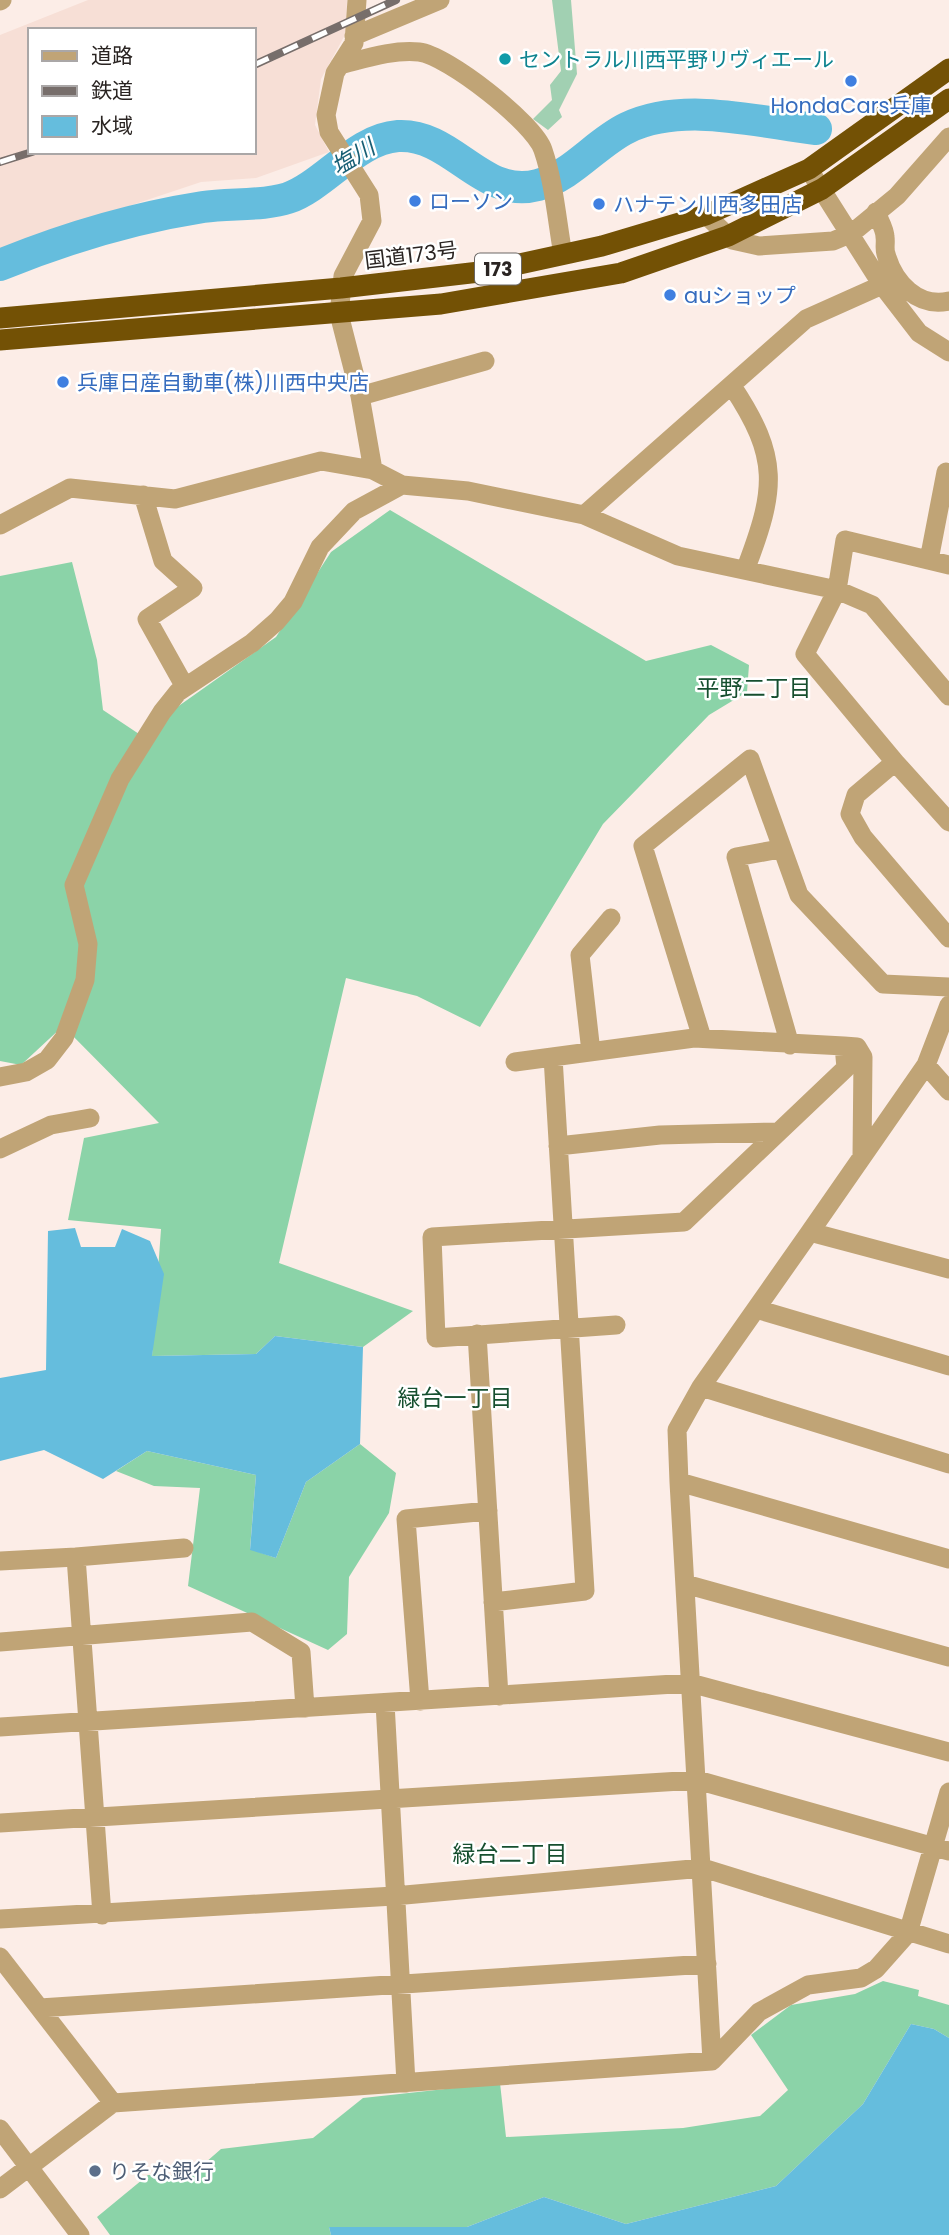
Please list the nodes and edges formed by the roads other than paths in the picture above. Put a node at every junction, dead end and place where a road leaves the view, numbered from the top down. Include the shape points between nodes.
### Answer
1 (357, 0) edge
2 (440, 0) edge
3 (354, 36) junction
4 (340, 65) junction
5 (949, 69) edge
6 (949, 99) edge
7 (949, 137) edge
8 (808, 169) junction
9 (822, 189) junction
10 (876, 212) junction
11 (706, 215) junction
12 (852, 233) junction
13 (728, 236) junction
14 (563, 255) junction
15 (883, 285) junction
16 (341, 288) junction
17 (949, 301) edge
18 (339, 314) junction
19 (0, 318) edge
20 (0, 340) edge
21 (949, 352) edge
22 (485, 361) dead end
23 (732, 386) junction
24 (360, 396) junction
25 (373, 470) junction
26 (949, 473) edge
27 (402, 485) junction
28 (143, 495) junction
29 (584, 515) junction
30 (0, 525) edge
31 (929, 560) junction
32 (949, 565) edge
33 (747, 568) junction
34 (837, 590) junction
35 (185, 687) junction
36 (949, 696) edge
37 (895, 762) junction
38 (949, 822) edge
39 (780, 849) junction
40 (611, 918) dead end
41 (949, 938) edge
42 (949, 987) edge
43 (949, 1004) edge
44 (702, 1038) junction
45 (790, 1045) junction
46 (844, 1046) junction
47 (591, 1052) junction
48 (553, 1057) junction
49 (515, 1062) dead end
50 (926, 1065) junction
51 (0, 1077) edge
52 (947, 1084) edge
53 (90, 1118) dead end
54 (776, 1132) junction
55 (558, 1146) junction
56 (0, 1149) edge
57 (862, 1157) junction
58 (564, 1229) junction
59 (810, 1232) junction
60 (949, 1269) edge
61 (756, 1309) junction
62 (616, 1325) dead end
63 (570, 1328) junction
64 (477, 1334) junction
65 (949, 1366) edge
66 (701, 1387) junction
67 (949, 1464) edge
68 (679, 1482) junction
69 (488, 1511) junction
70 (184, 1548) dead end
71 (76, 1557) junction
72 (949, 1559) edge
73 (0, 1561) edge
74 (685, 1584) junction
75 (493, 1602) junction
76 (81, 1635) junction
77 (0, 1642) edge
78 (949, 1657) edge
79 (690, 1684) junction
80 (499, 1696) junction
81 (420, 1700) junction
82 (385, 1703) junction
83 (305, 1708) junction
84 (86, 1722) junction
85 (0, 1727) edge
86 (949, 1752) edge
87 (697, 1780) junction
88 (949, 1792) edge
89 (391, 1801) junction
90 (93, 1816) junction
91 (0, 1823) edge
92 (942, 1849) edge
93 (704, 1868) junction
94 (394, 1896) junction
95 (102, 1915) junction
96 (0, 1919) edge
97 (908, 1933) junction
98 (949, 1944) edge
99 (0, 1957) edge
100 (707, 1964) junction
101 (399, 1982) junction
102 (40, 2008) junction
103 (712, 2061) junction
104 (406, 2083) junction
105 (113, 2103) junction
106 (0, 2129) edge
107 (29, 2168) junction
108 (0, 2189) edge
109 (80, 2235) edge

1 - 3 street
2 - 3 street
3 - 4 street
4 - 14 street via 420,52 492,92 542,147
4 - 16 street via 326,115 329,131 369,195 372,222
5 - 8 highway, 国道173号 / 173
6 - 9 highway, 173
7 - 10 street via 897,196
8 - 9 street
8 - 11 highway, 国道173号 / 173
9 - 12 street
9 - 13 highway, 173
10 - 12 street
10 - 17 street via 894,274 909,292 928,303
11 - 13 street
11 - 14 highway, 国道173号 / 173
12 - 13 street via 833,241 759,246
12 - 15 street
13 - 18 highway, 173 via 621,273 441,304
14 - 16 highway, 国道173号 / 173 via 488,271
15 - 21 street via 919,333
15 - 23 street via 806,319
16 - 18 street
16 - 19 highway, 国道173号 / 173
18 - 20 highway, 173
18 - 24 street
22 - 24 street
23 - 29 street
23 - 33 street via 757,424 771,478 761,530
24 - 25 street
25 - 27 street
25 - 28 street via 321,461 175,499
26 - 31 street
27 - 29 street via 468,491
27 - 35 street via 354,511 320,547 293,602 277,621
28 - 30 street via 70,488
28 - 35 street via 163,561 193,588 147,619
29 - 33 street via 678,556
31 - 32 street
31 - 34 street via 845,540
33 - 34 street
34 - 36 street via 872,605
34 - 37 street via 805,654
35 - 51 street via 162,712 120,779 74,885 88,944 85,980 64,1038 47,1060 26,1072
37 - 38 street
37 - 41 street via 856,795 850,814 863,837
39 - 42 street via 799,895 883,984
39 - 44 street via 750,759 643,846
39 - 45 street via 736,856
40 - 47 street via 580,955
43 - 50 street
44 - 45 street
44 - 47 street
45 - 46 street
46 - 54 street via 846,1068
46 - 57 street via 857,1047 863,1057
47 - 48 street
48 - 49 street
48 - 55 street
50 - 52 street
50 - 57 street
53 - 56 street via 51,1125
54 - 55 street via 660,1135
54 - 58 street via 684,1222
55 - 58 street
57 - 59 street
58 - 63 street
58 - 64 street via 432,1237 436,1338
59 - 60 street
59 - 61 street
61 - 65 street
61 - 66 street
62 - 63 street
63 - 64 street
63 - 75 street via 585,1591
64 - 69 street
66 - 67 street
66 - 68 street via 677,1430
68 - 72 street
68 - 74 street
69 - 75 street
69 - 81 street via 406,1519
70 - 71 street
71 - 73 street
71 - 76 street
74 - 78 street
74 - 79 street
75 - 80 street
76 - 77 street
76 - 83 street via 252,1622 301,1652
76 - 84 street
79 - 80 street
79 - 86 street
79 - 87 street
80 - 81 street
81 - 82 street
82 - 83 street
82 - 89 street
83 - 84 street
84 - 85 street
84 - 90 street
87 - 89 street
87 - 92 street
87 - 93 street
88 - 92 street
89 - 90 street
89 - 94 street
90 - 91 street
90 - 95 street
92 - 97 street
93 - 94 street
93 - 97 street
93 - 100 street
94 - 95 street
94 - 101 street
95 - 96 street
97 - 98 street
97 - 103 street via 876,1969 861,1978 808,1985 759,2012
99 - 102 street
100 - 101 street
100 - 103 street
101 - 102 street
101 - 104 street
102 - 105 street
103 - 104 street
104 - 105 street
105 - 107 street
106 - 107 street
107 - 108 street
107 - 109 street

